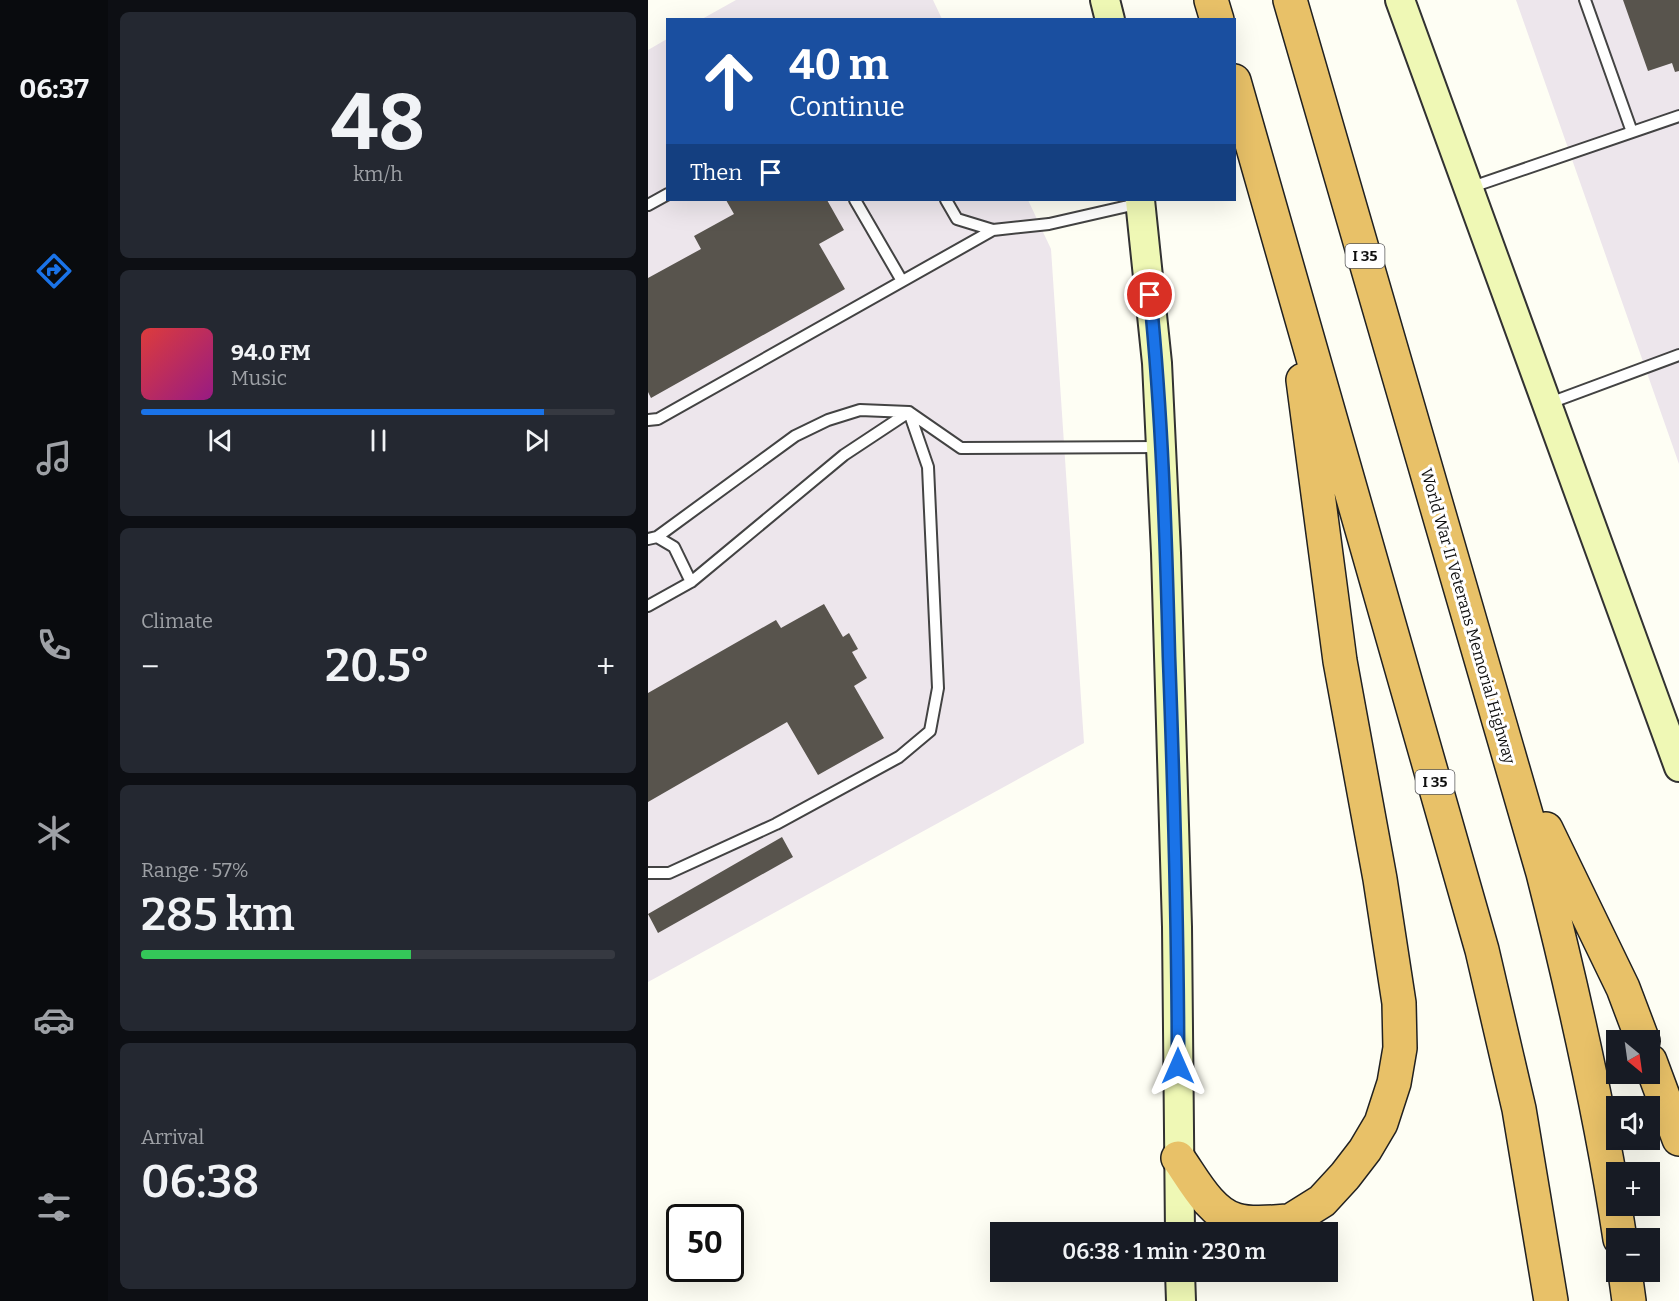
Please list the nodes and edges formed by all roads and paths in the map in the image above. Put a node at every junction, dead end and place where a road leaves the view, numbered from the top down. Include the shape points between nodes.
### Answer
1 (1105, 0) edge
2 (1211, 0) edge
3 (1290, 0) edge
4 (1400, 0) edge
5 (1586, 0) edge
6 (1110, 18) edge
7 (1216, 18) edge
8 (1236, 88) edge
9 (1679, 116) edge
10 (1632, 132) junction
11 (1468, 189) junction
12 (666, 195) edge
13 (856, 201) edge
14 (947, 201) edge
15 (1141, 201) edge
16 (648, 205) edge
17 (993, 230) junction
18 (1289, 271) junction
19 (902, 281) junction
20 (1677, 355) edge
21 (1679, 368) edge
22 (1546, 404) junction
23 (909, 412) junction
24 (648, 420) edge
25 (1161, 447) junction
26 (652, 538) edge
27 (691, 582) junction
28 (648, 606) edge
29 (1502, 738) junction
30 (1679, 768) edge
31 (648, 873) edge
32 (1639, 1030) edge
33 (1659, 1084) edge
34 (1679, 1139) edge
35 (1178, 1158) junction
36 (1179, 1222) edge
37 (1247, 1222) edge
38 (1285, 1222) edge
39 (1618, 1228) edge
40 (1180, 1282) edge
41 (1626, 1282) edge
42 (1181, 1301) edge
43 (1551, 1301) edge
44 (1629, 1301) edge

1 - 6 main road
2 - 7 highway
3 - 29 highway, World War II Veterans Memorial Highway / I 35
4 - 11 main road
5 - 10 lane
8 - 18 highway, I 35
9 - 10 lane
10 - 11 lane
11 - 22 main road
12 - 16 lane
13 - 19 lane
14 - 17 lane via 957,219
15 - 17 lane via 1048,224
15 - 25 main road
17 - 19 lane
18 - 38 highway via 1340,661 1399,1003 1400,1048 1381,1123 1365,1150 1322,1200
18 - 43 highway, I 35 via 1482,950 1519,1109
19 - 24 lane via 658,419
20 - 21 lane
20 - 22 lane
22 - 30 main road
23 - 25 lane via 961,448
23 - 26 lane via 860,410 795,436
23 - 27 lane via 844,455
23 - 31 lane via 928,467 938,688 930,730 899,757 776,824 669,873
25 - 35 main road via 1177,927
26 - 27 lane via 674,547
27 - 28 lane
29 - 32 highway via 1623,988
29 - 39 highway, World War II Veterans Memorial Highway / I 35 via 1543,873 1575,1000 1607,1152
33 - 34 highway
35 - 36 main road
35 - 37 highway via 1222,1214
40 - 42 main road
41 - 44 highway

